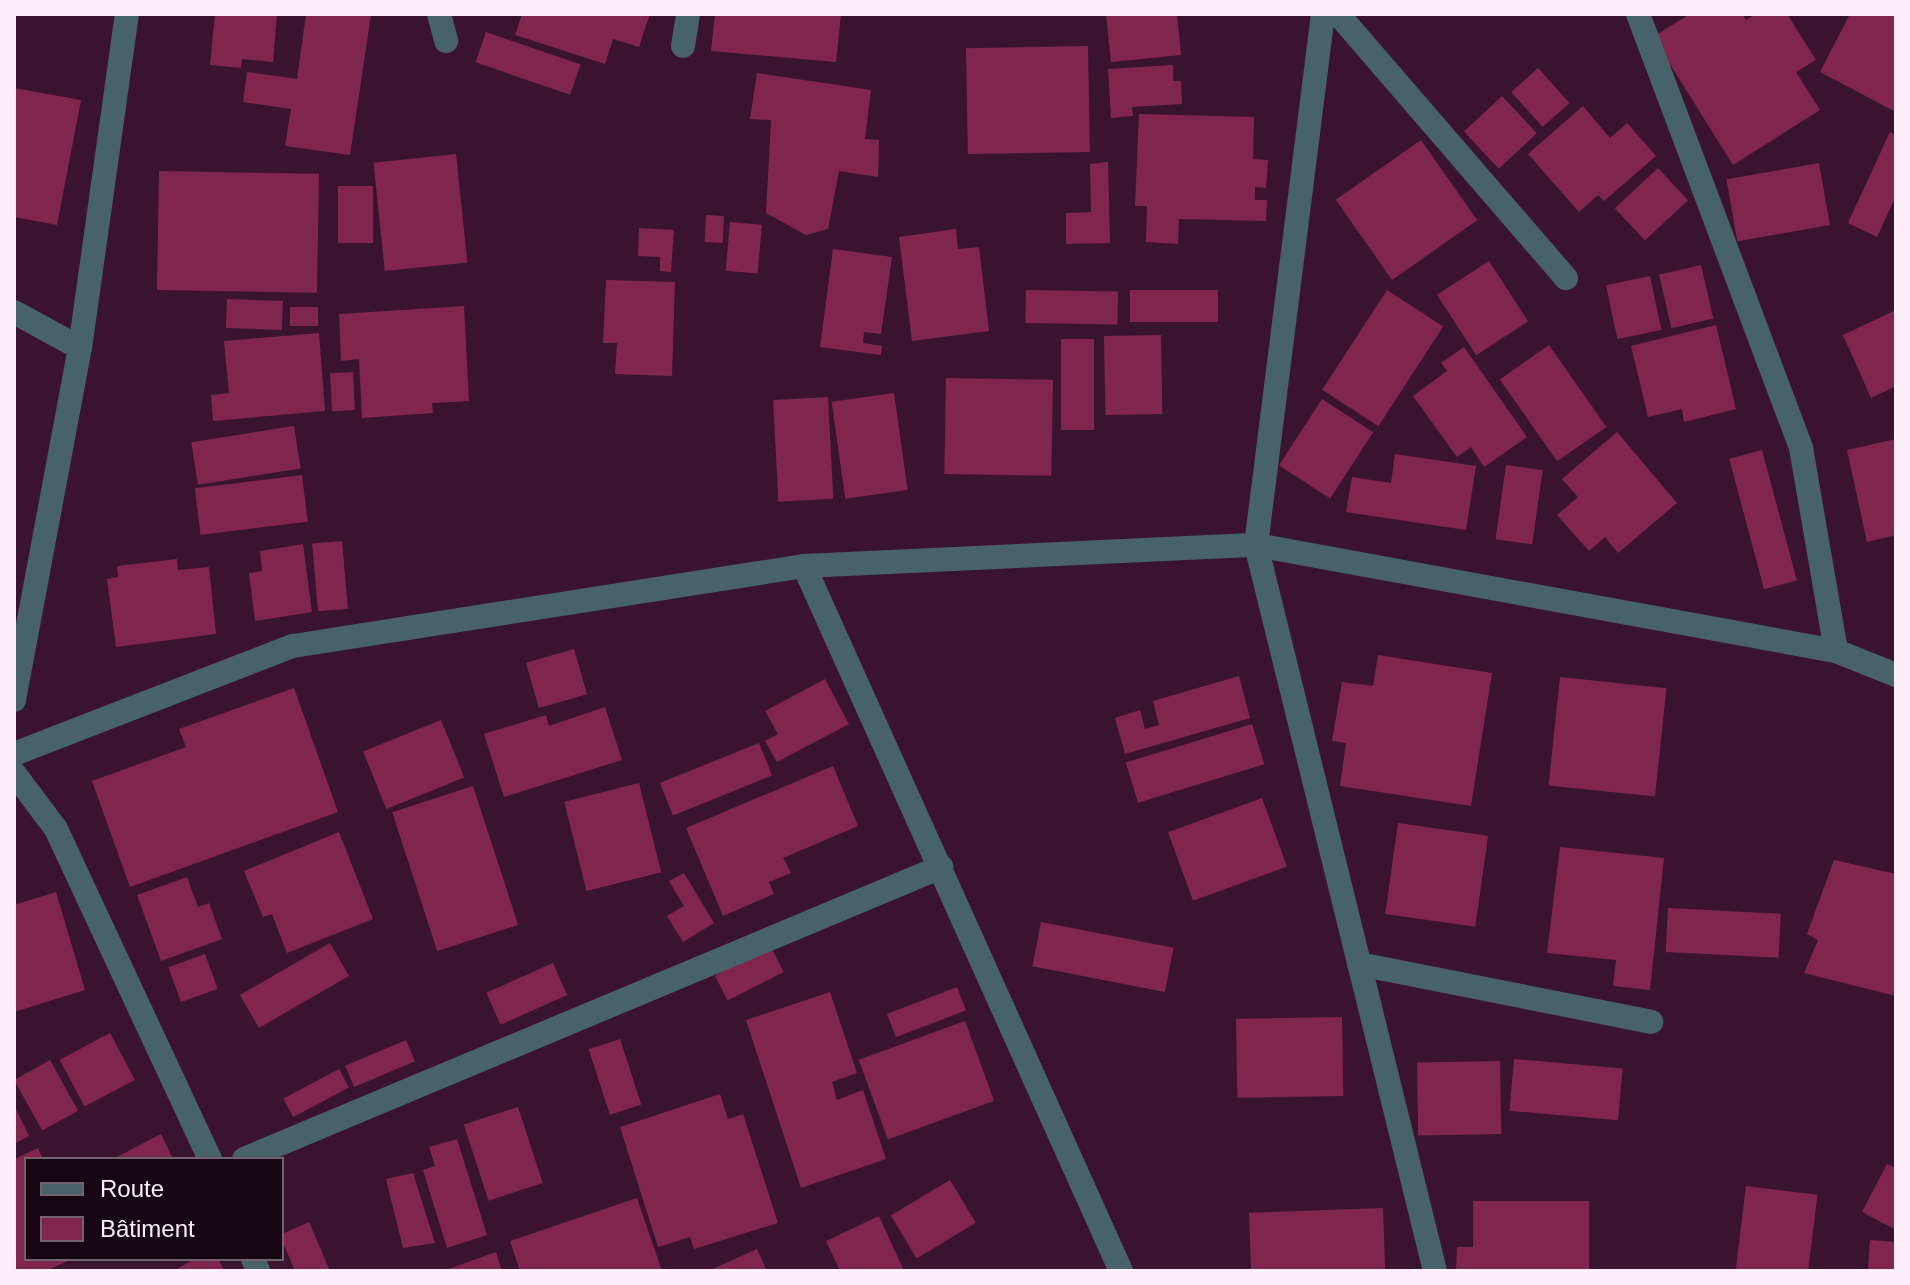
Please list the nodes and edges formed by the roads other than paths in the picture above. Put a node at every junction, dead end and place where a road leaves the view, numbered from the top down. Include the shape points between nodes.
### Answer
1 (127, 14) edge
2 (439, 14) edge
3 (688, 14) edge
4 (1323, 14) edge
5 (1338, 14) edge
6 (1638, 14) edge
7 (446, 41) dead end
8 (683, 46) dead end
9 (1566, 278) dead end
10 (14, 312) edge
11 (80, 348) junction
12 (1256, 545) junction
13 (804, 566) junction
14 (1836, 651) junction
15 (1896, 675) edge
16 (14, 700) edge
17 (14, 754) edge
18 (14, 773) edge
19 (941, 867) junction
20 (1359, 964) junction
21 (1651, 1022) dead end
22 (209, 1157) edge
23 (249, 1157) edge
24 (1121, 1271) edge
25 (1435, 1271) edge

1 - 11 street
2 - 7 street
3 - 8 street
4 - 12 street
5 - 9 street
6 - 14 street via 1801,448
10 - 11 street
11 - 16 street
12 - 13 street
12 - 14 street
12 - 20 street
13 - 17 street via 293,646
13 - 19 street
14 - 15 street
18 - 22 street via 56,829
19 - 23 street
19 - 24 street
20 - 21 street
20 - 25 street

